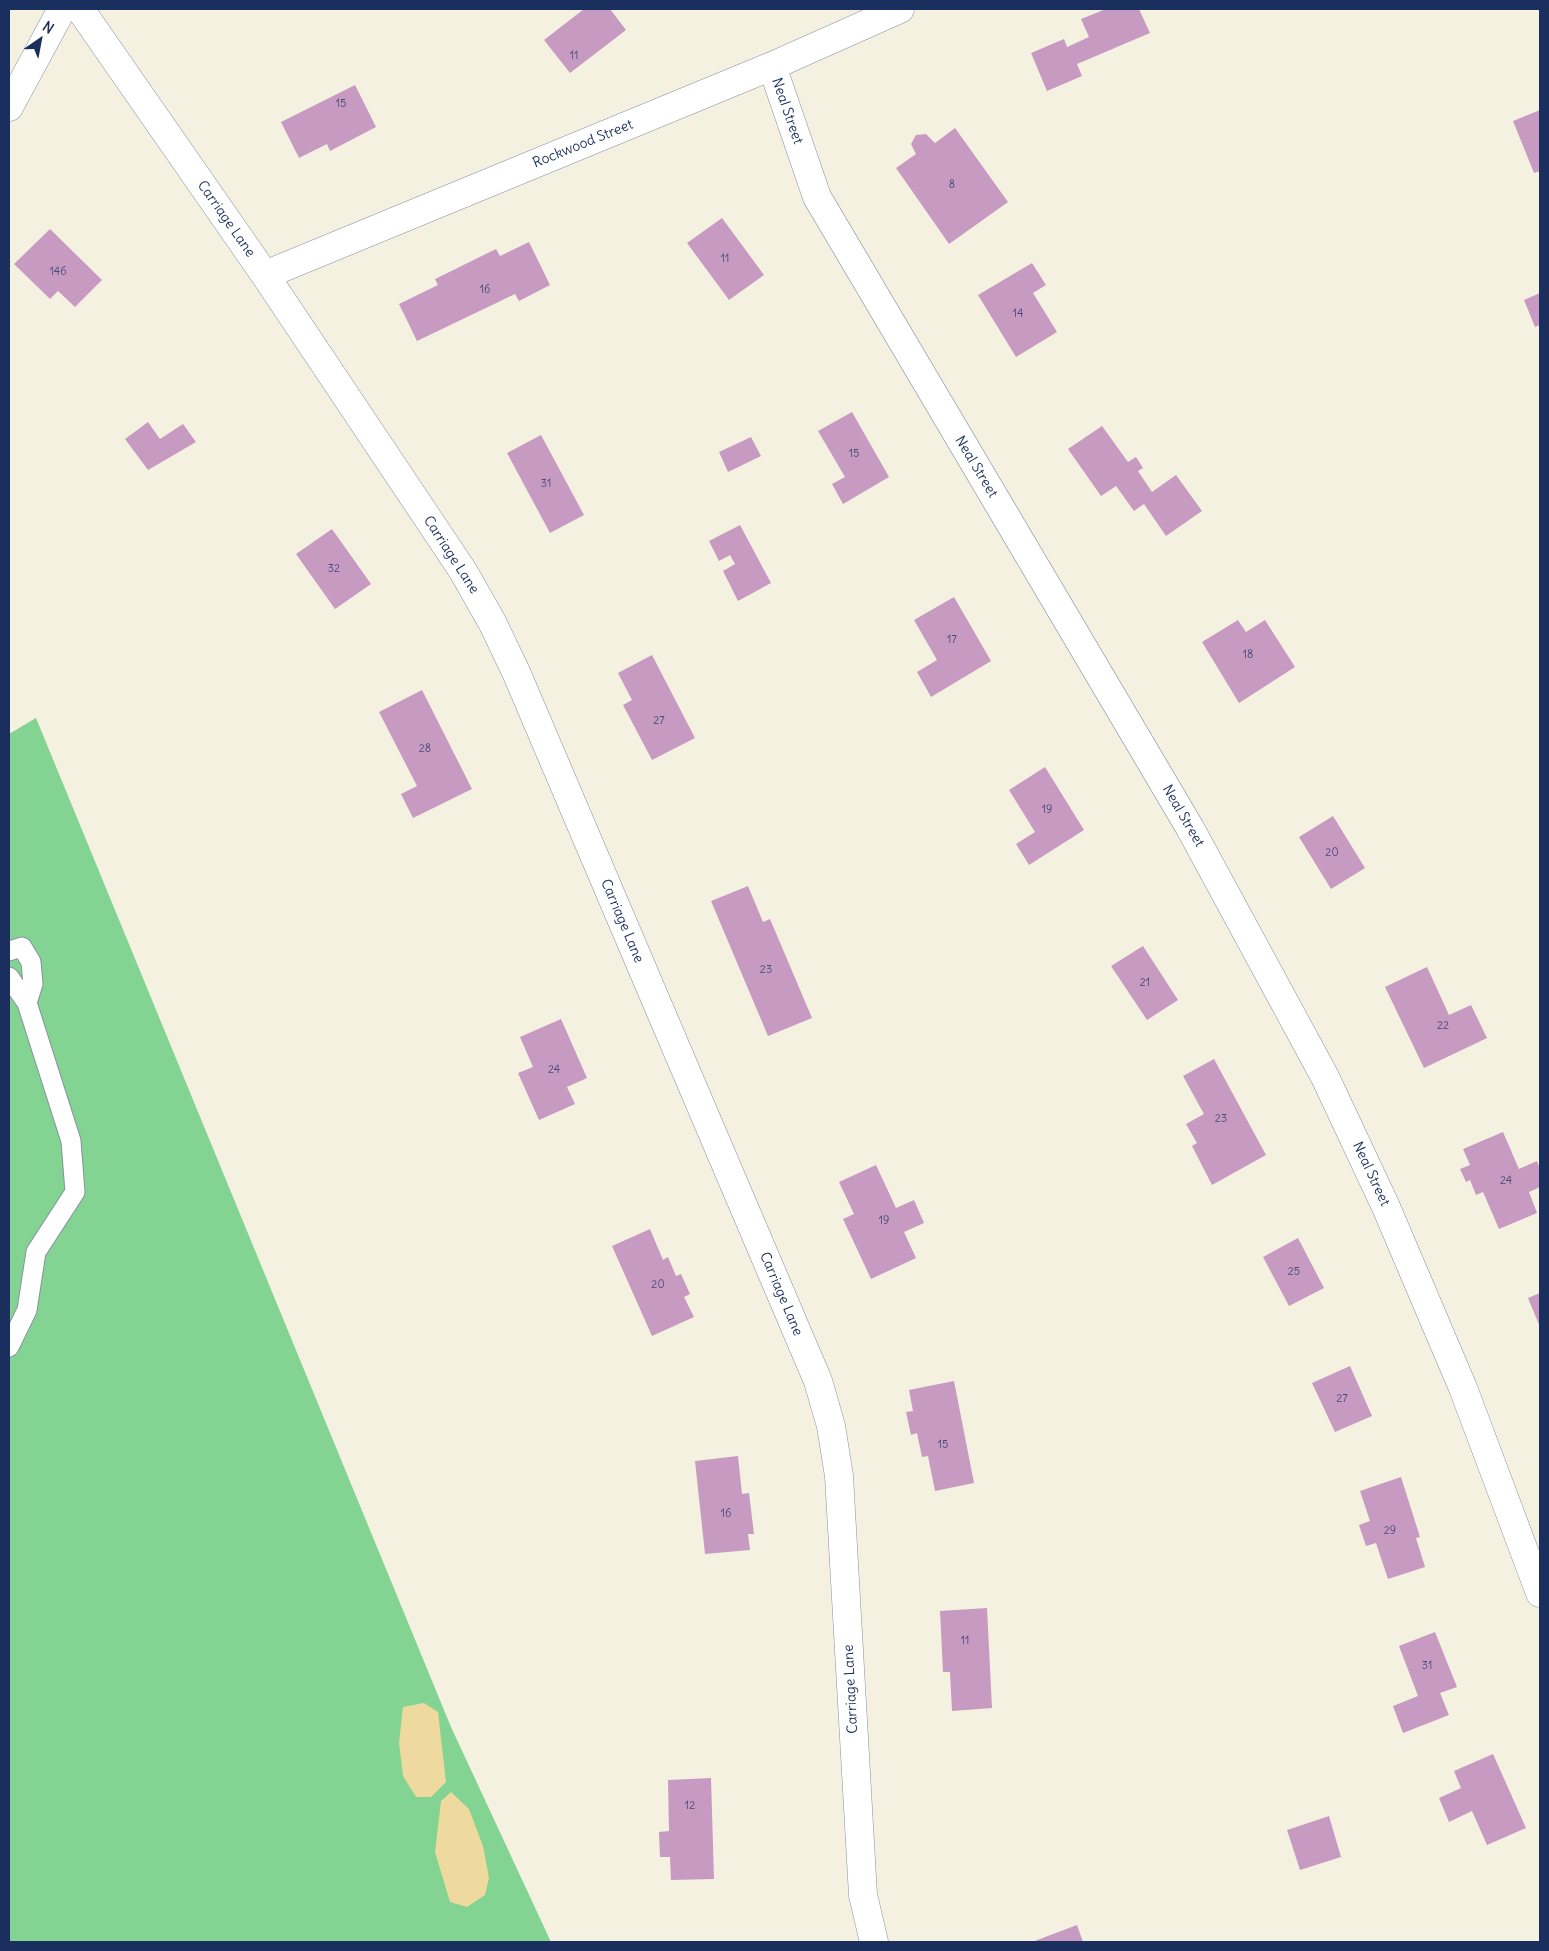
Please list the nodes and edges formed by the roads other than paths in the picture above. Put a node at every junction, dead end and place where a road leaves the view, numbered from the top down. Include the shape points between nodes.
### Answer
1 (62, 9) edge
2 (80, 9) edge
3 (900, 9) edge
4 (772, 66) junction
5 (9, 106) edge
6 (265, 275) junction
7 (9, 951) edge
8 (9, 978) edge
9 (27, 1002) junction
10 (9, 1347) edge
11 (1540, 1594) edge
12 (874, 1942) edge

1 - 5 street
2 - 6 street, Carriage Lane
3 - 4 street, Rockwood Street
4 - 6 street, Rockwood Street
4 - 11 street, Neal Street via 817,197 1190,828 1325,1077 1386,1207 1463,1388
6 - 12 street, Carriage Lane via 463,571 492,622 818,1381 831,1426 839,1476 863,1894
7 - 9 lane via 22,947 31,962 33,984
8 - 9 lane
9 - 10 lane via 71,1141 75,1192 36,1252 27,1310

